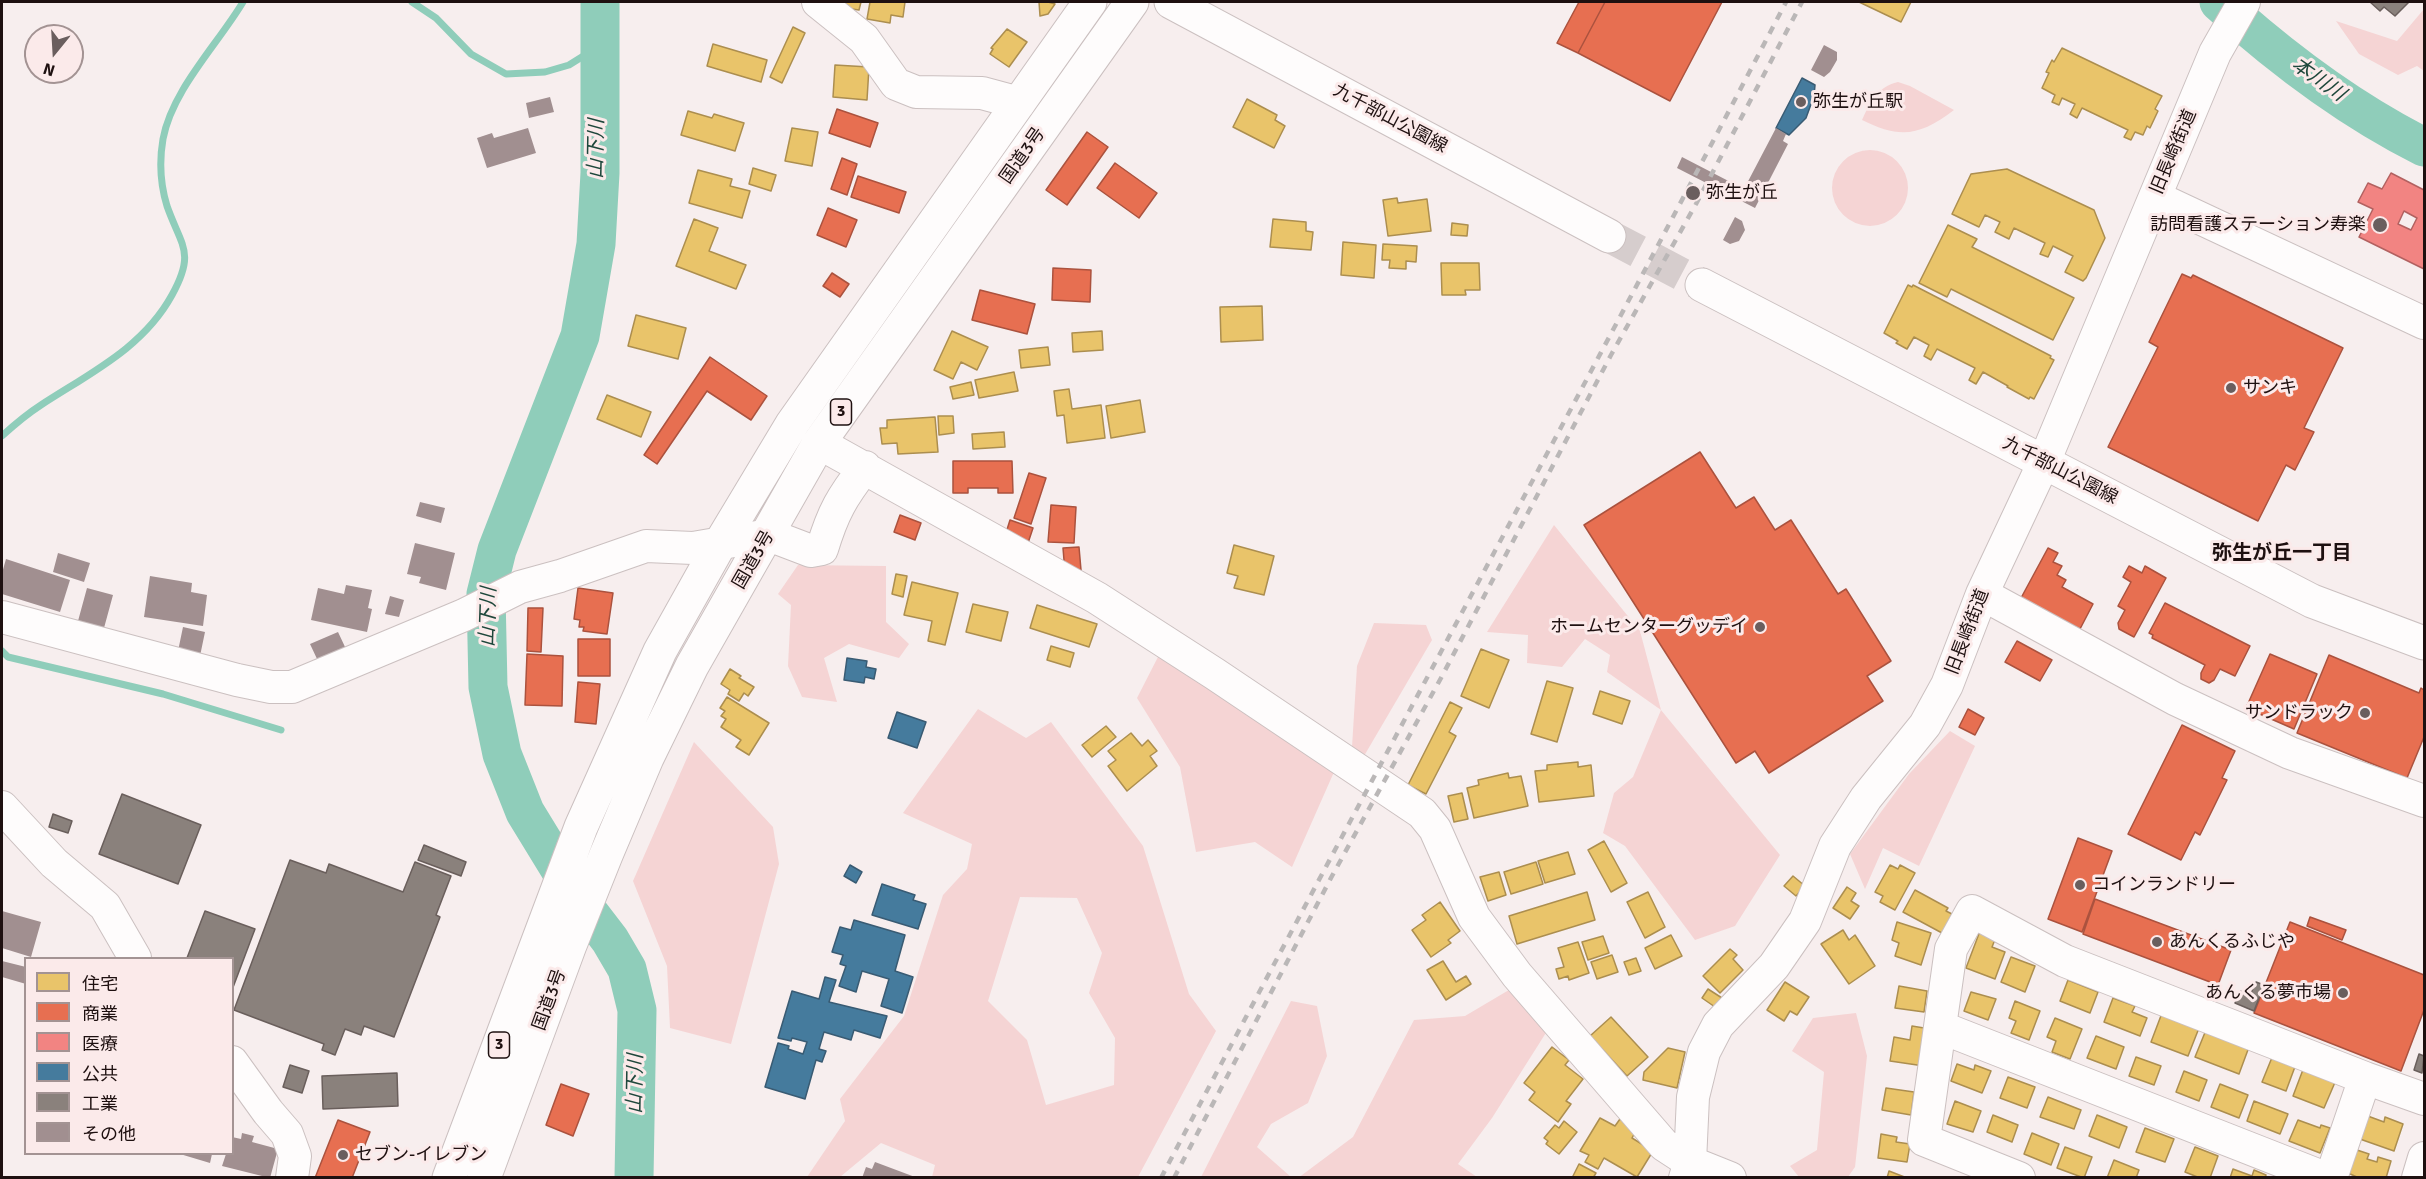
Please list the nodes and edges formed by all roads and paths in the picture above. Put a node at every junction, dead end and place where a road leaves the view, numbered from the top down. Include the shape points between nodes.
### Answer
1 (818, 2) edge
2 (1088, 2) edge
3 (1132, 2) edge
4 (1171, 2) edge
5 (2244, 2) edge
6 (1019, 103) junction
7 (2155, 197) junction
8 (1609, 236) tunnel mouth
9 (1702, 285) tunnel mouth
10 (2424, 323) edge
11 (819, 443) junction
12 (2044, 462) junction
13 (865, 467) junction
14 (769, 535) junction
15 (721, 542) junction
16 (1982, 594) junction
17 (2, 617) edge
18 (2424, 643) edge
19 (2424, 801) edge
20 (2, 807) edge
21 (134, 957) edge
22 (1940, 1027) junction
23 (234, 1065) edge
24 (2365, 1078) junction
25 (2424, 1099) edge
26 (2424, 1158) edge
27 (1688, 1170) edge
28 (292, 1178) edge
29 (449, 1178) edge
30 (484, 1178) edge
31 (1730, 1178) edge
32 (2019, 1178) edge
33 (2325, 1178) edge
34 (2331, 1178) edge
35 (2418, 1178) edge

1 - 6 street via 864,39 896,84 916,92 982,93
2 - 6 main road, 国道3号 / 3
3 - 11 main road, 国道3号 / 3
4 - 8 main road, 九千部山公園線
5 - 7 street, 旧長崎街道 via 2215,54
6 - 15 main road, 国道3号 / 3 via 792,424
7 - 10 street
7 - 12 street, 旧長崎街道
9 - 12 main road, 九千部山公園線
11 - 13 street
11 - 14 main road, 国道3号 / 3
12 - 16 street, 旧長崎街道
12 - 18 main road, 九千部山公園線 via 2312,601
13 - 14 street via 841,498 822,549 811,551
13 - 27 street via 1097,598 1422,813 1435,829 1474,917 1517,975
14 - 15 street
14 - 30 main road, 国道3号 / 3 via 692,666 647,758 570,945
15 - 17 street via 693,548 646,546 510,592 292,687 237,680
15 - 29 main road, 国道3号 / 3 via 660,651 581,827
16 - 19 street via 2175,699 2290,753
16 - 27 street, 旧長崎街道 via 1947,685 1925,725 1866,798 1835,846 1805,921 1774,966 1718,1025 1704,1052 1693,1097
20 - 21 street via 54,863 105,906
22 - 24 street via 1951,949 1971,911 2065,961
22 - 32 street via 1923,1140
22 - 33 street
23 - 28 street via 287,1134 295,1156
24 - 25 street
24 - 34 street
26 - 35 street
27 - 31 street

